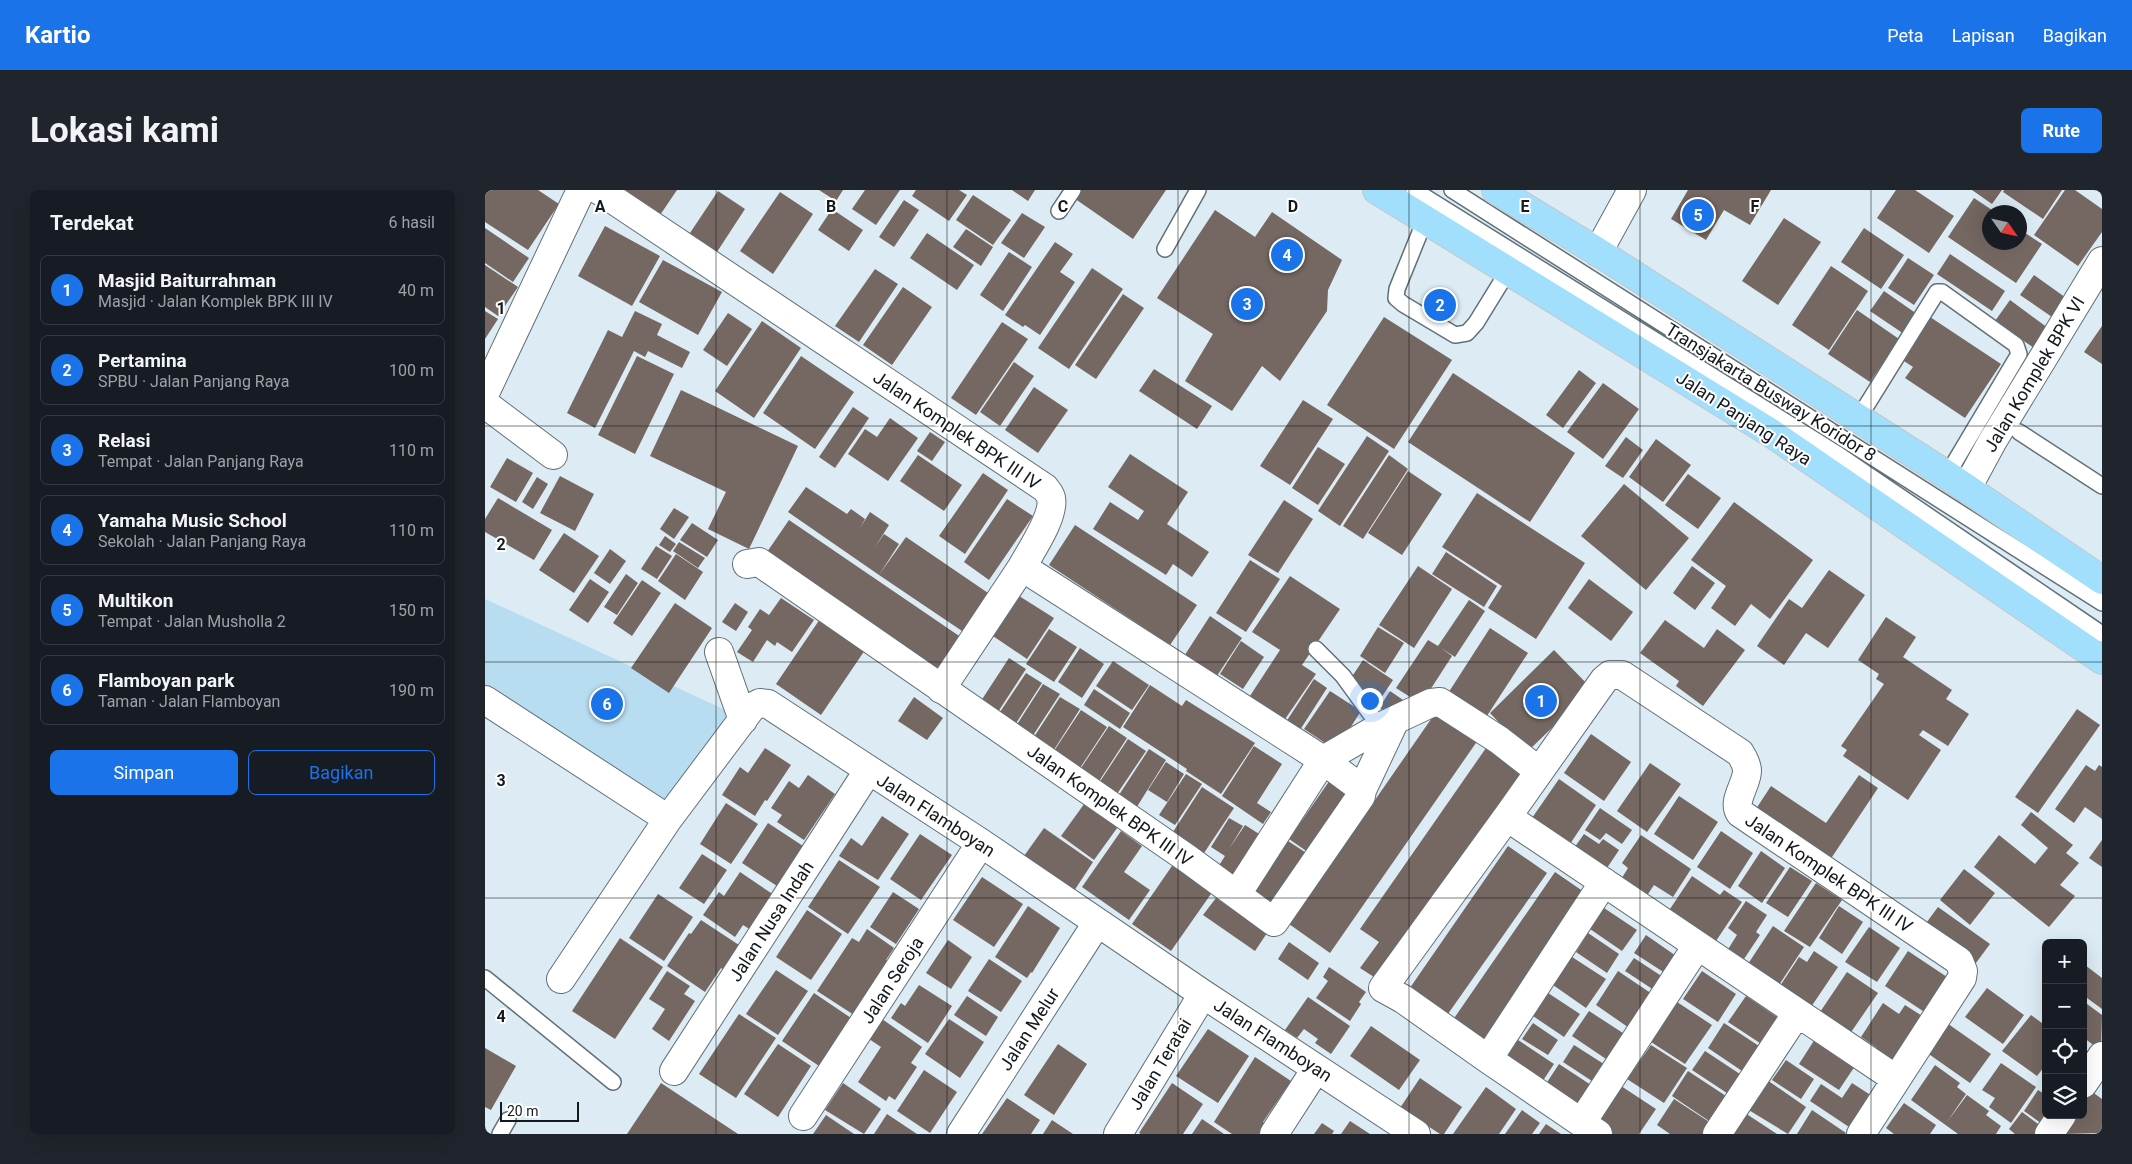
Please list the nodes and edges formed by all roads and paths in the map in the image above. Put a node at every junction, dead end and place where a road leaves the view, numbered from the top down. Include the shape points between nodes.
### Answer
1 (581, 190) edge
2 (599, 190) edge
3 (1073, 190) edge
4 (1198, 190) edge
5 (1377, 190) edge
6 (1414, 190) edge
7 (1452, 190) edge
8 (1496, 190) edge
9 (1632, 190) edge
10 (1059, 211) dead end
11 (1425, 220) junction
12 (1165, 249) dead end
13 (1598, 252) junction
14 (2102, 261) edge
15 (1508, 271) junction
16 (485, 393) edge
17 (485, 404) edge
18 (1858, 419) junction
19 (2019, 432) dead end
20 (553, 455) dead end
21 (1957, 482) junction
22 (2102, 486) edge
23 (747, 564) dead end
24 (1022, 567) junction
25 (2102, 580) edge
26 (2102, 603) edge
27 (2102, 634) edge
28 (1316, 649) dead end
29 (719, 652) dead end
30 (2102, 660) edge
31 (941, 689) junction
32 (485, 700) edge
33 (743, 720) junction
34 (1388, 723) junction
35 (1323, 760) junction
36 (868, 771) junction
37 (1539, 771) junction
38 (1362, 790) junction
39 (1507, 817) junction
40 (668, 819) junction
41 (981, 843) junction
42 (1604, 882) junction
43 (1237, 894) junction
44 (1097, 924) junction
45 (1697, 946) junction
46 (485, 978) edge
47 (561, 979) dead end
48 (1203, 994) junction
49 (1797, 1012) junction
50 (2102, 1056) edge
51 (1488, 1060) junction
52 (1315, 1069) junction
53 (675, 1072) dead end
54 (2087, 1078) edge
55 (1896, 1079) junction
56 (613, 1082) dead end
57 (803, 1116) dead end
58 (2059, 1119) edge
59 (508, 1120) dead end
60 (1590, 1128) edge
61 (500, 1134) edge
62 (961, 1134) edge
63 (1118, 1134) edge
64 (1274, 1134) edge
65 (1416, 1134) edge
66 (1717, 1134) edge
67 (1861, 1134) edge
68 (2049, 1134) edge

1 - 16 street
2 - 24 street, Jalan Komplek BPK III IV via 1045,488 1051,497 1051,509
3 - 10 lane
4 - 12 lane
5 - 11 main road, Jalan Panjang Raya
6 - 27 lane, Transjakarta Busway Koridor 8 via 1836,453
7 - 26 lane, Transjakarta Busway Koridor 8
8 - 13 main road
9 - 13 street
11 - 15 main road, Jalan Panjang Raya
11 - 15 lane via 1397,289 1396,298 1403,304 1455,335 1467,333
13 - 18 main road
14 - 21 street, Jalan Komplek BPK VI via 1992,442
15 - 30 main road, Jalan Panjang Raya via 1771,434
17 - 20 street
18 - 21 main road
18 - 21 lane via 1937,292 1942,292 2016,345 2019,354
19 - 22 lane
21 - 25 main road
23 - 31 street, Jalan Komplek BPK III IV via 759,562
24 - 31 street, Jalan Komplek BPK III IV
24 - 35 street
28 - 34 lane
29 - 33 street
31 - 43 street, Jalan Komplek BPK III IV
32 - 40 street
33 - 36 street, Jalan Flamboyan via 752,707 768,704
33 - 40 street, Jalan Flamboyan
34 - 35 street
34 - 37 street via 1440,702 1499,740
34 - 38 street
35 - 38 street
35 - 43 street
36 - 41 street, Jalan Flamboyan
36 - 53 street, Jalan Nusa Indah
37 - 39 street, Jalan Komplek BPK III IV
37 - 55 street, Jalan Komplek BPK III IV via 1604,680 1616,674 1740,753 1747,771 1737,806 1740,813 1959,961 1962,978
38 - 43 street, Jalan Komplek BPK III IV via 1274,922
39 - 42 street
39 - 51 street, Jalan Komplek BPK III IV via 1383,988
40 - 47 street, Jalan Flamboyan
41 - 44 street, Jalan Flamboyan
41 - 57 street, Jalan Seroja
42 - 45 street
42 - 51 street
44 - 48 street, Jalan Flamboyan
44 - 62 street, Jalan Melur
45 - 49 street
45 - 60 street, Jalan Komplek BPK III IV
46 - 56 lane
48 - 52 street, Jalan Flamboyan
48 - 63 street, Jalan Teratai
49 - 55 street
49 - 66 street
50 - 54 street
51 - 60 street, Jalan Komplek BPK III IV
52 - 64 street
52 - 65 street, Jalan Flamboyan
55 - 67 street, Jalan Komplek BPK III IV
58 - 68 street
59 - 61 lane

